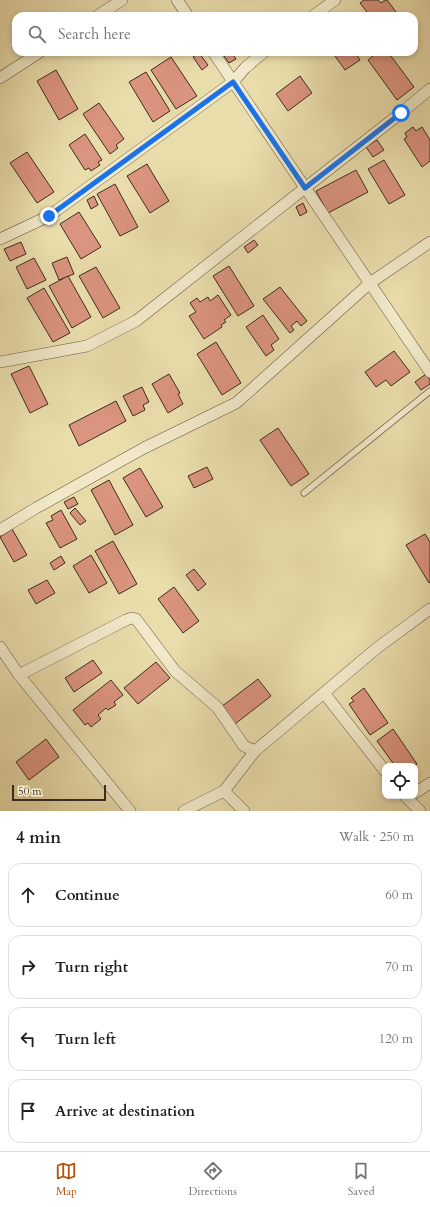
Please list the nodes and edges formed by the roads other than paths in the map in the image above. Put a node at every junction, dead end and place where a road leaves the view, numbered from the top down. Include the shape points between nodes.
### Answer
1 (122, 0) edge
2 (177, 0) edge
3 (335, 0) edge
4 (103, 12) edge
5 (185, 12) edge
6 (318, 12) edge
7 (34, 56) edge
8 (216, 56) edge
9 (259, 56) edge
10 (0, 78) edge
11 (233, 82) junction
12 (430, 89) edge
13 (305, 188) junction
14 (0, 239) edge
15 (430, 242) edge
16 (370, 283) junction
17 (0, 362) edge
18 (430, 372) edge
19 (430, 391) edge
20 (304, 493) dead end
21 (0, 530) edge
22 (430, 610) edge
23 (0, 648) edge
24 (19, 675) junction
25 (324, 694) junction
26 (255, 752) junction
27 (382, 767) edge
28 (430, 783) edge
29 (418, 790) edge
30 (224, 791) junction
31 (411, 799) edge
32 (130, 811) edge
33 (184, 811) edge
34 (244, 811) edge
35 (420, 811) edge

1 - 4 street
2 - 5 street
3 - 6 street
7 - 10 street
8 - 11 street
9 - 11 street
11 - 13 street
11 - 14 street via 49,216
12 - 13 street
13 - 16 street
13 - 17 street via 136,321 87,346
15 - 16 street
16 - 18 street
16 - 21 street via 236,403 144,448
19 - 20 lane
22 - 25 street via 376,648
23 - 24 street
24 - 26 street via 126,620 136,619 175,671 217,708 244,746
24 - 32 street
25 - 26 street
25 - 27 street
26 - 30 street
28 - 29 street
30 - 33 street
30 - 34 street
31 - 35 street

